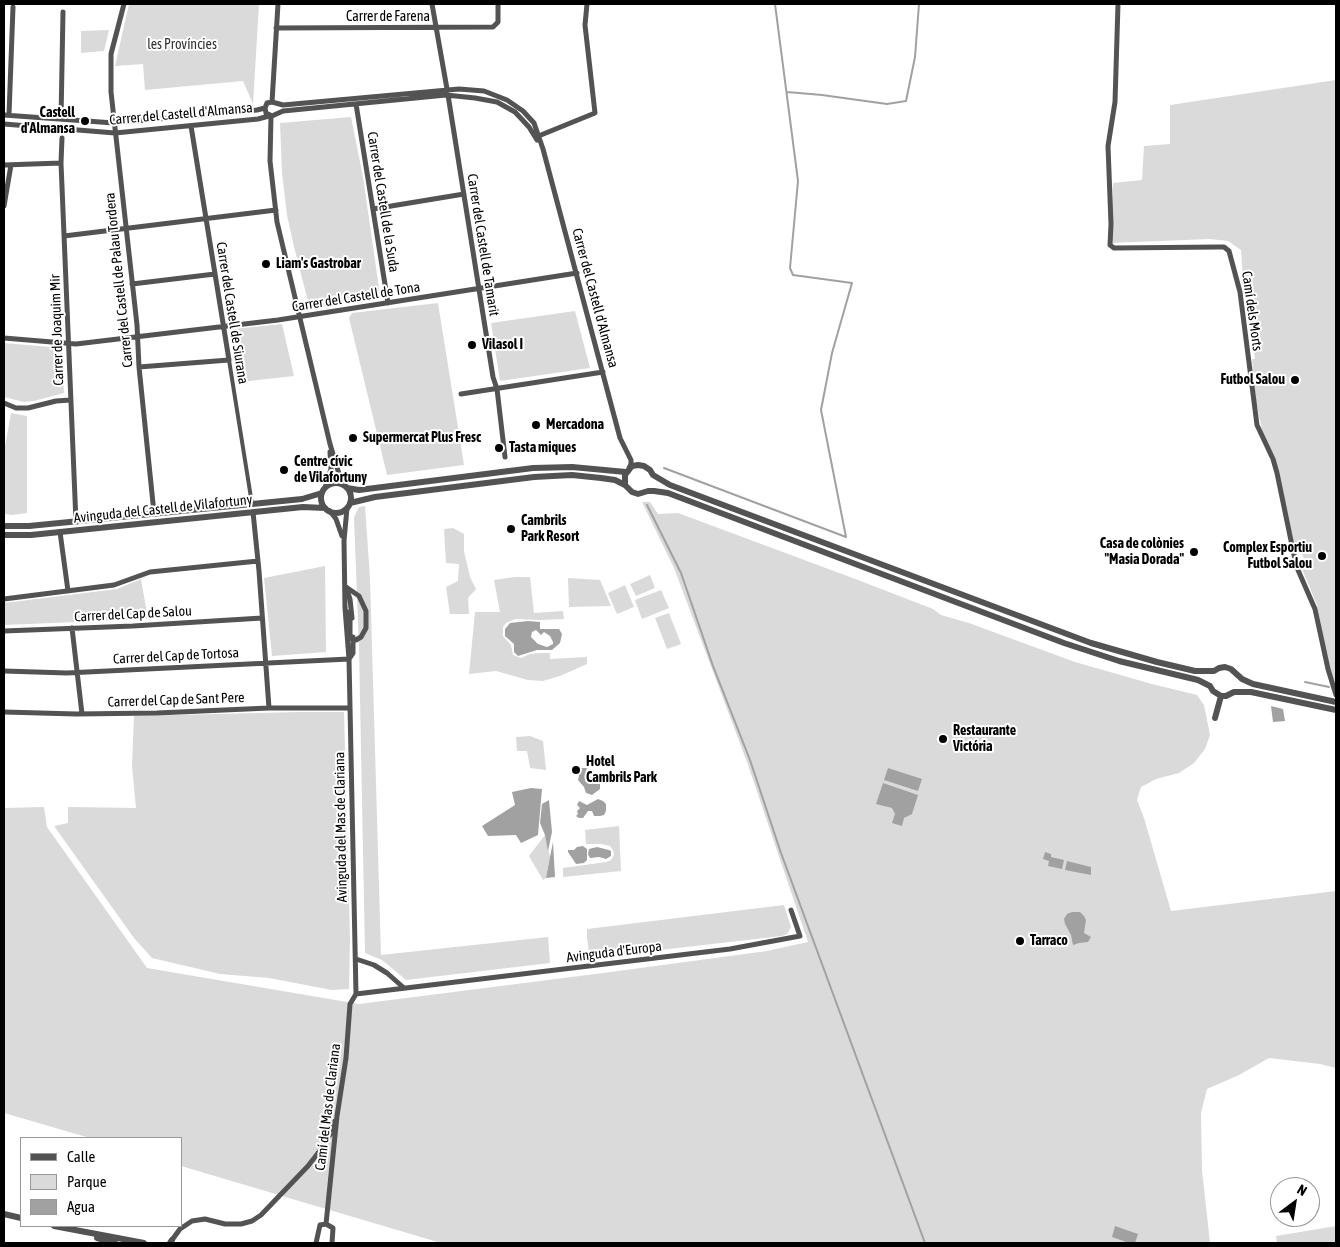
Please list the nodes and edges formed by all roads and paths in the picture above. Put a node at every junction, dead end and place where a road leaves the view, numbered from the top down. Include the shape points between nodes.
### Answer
1 (124, 4) edge
2 (278, 4) edge
3 (432, 4) edge
4 (498, 4) edge
5 (587, 4) edge
6 (1118, 4) edge
7 (13, 7) dead end
8 (63, 12) dead end
9 (276, 28) junction
10 (436, 28) junction
11 (448, 92) junction
12 (275, 103) junction
13 (356, 104) junction
14 (265, 108) junction
15 (277, 114) junction
16 (6, 115) edge
17 (270, 116) junction
18 (61, 119) junction
19 (114, 123) junction
20 (4, 124) edge
21 (191, 126) junction
22 (115, 133) junction
23 (537, 137) junction
24 (62, 138) dead end
25 (61, 163) junction
26 (4, 165) edge
27 (11, 165) junction
28 (464, 194) junction
29 (4, 206) edge
30 (373, 209) junction
31 (276, 210) junction
32 (206, 218) junction
33 (127, 228) junction
34 (64, 236) junction
35 (577, 273) junction
36 (215, 274) junction
37 (132, 284) junction
38 (479, 289) junction
39 (388, 303) junction
40 (299, 317) junction
41 (223, 327) junction
42 (138, 336) junction
43 (4, 338) edge
44 (68, 343) junction
45 (229, 360) junction
46 (139, 367) junction
47 (603, 372) junction
48 (497, 389) junction
49 (461, 394) dead end
50 (71, 400) junction
51 (4, 403) edge
52 (330, 444) junction
53 (628, 452) junction
54 (504, 457) dead end
55 (644, 466) junction
56 (628, 470) junction
57 (653, 475) junction
58 (625, 485) junction
59 (345, 486) junction
60 (323, 491) junction
61 (648, 491) junction
62 (252, 504) junction
63 (348, 506) junction
64 (327, 510) junction
65 (253, 512) junction
66 (154, 513) junction
67 (76, 522) junction
68 (4, 526) edge
69 (60, 532) junction
70 (4, 535) edge
71 (344, 541) junction
72 (258, 562) junction
73 (346, 587) junction
74 (68, 591) junction
75 (4, 599) edge
76 (345, 608) junction
77 (262, 618) junction
78 (72, 628) junction
79 (4, 631) edge
80 (353, 639) junction
81 (349, 660) junction
82 (265, 663) junction
83 (4, 671) edge
84 (1214, 671) junction
85 (77, 672) junction
86 (1237, 676) junction
87 (1210, 686) junction
88 (1234, 692) junction
89 (1336, 695) edge
90 (1221, 696) junction
91 (1336, 702) edge
92 (268, 708) junction
93 (350, 708) junction
94 (1336, 710) edge
95 (4, 712) edge
96 (82, 714) junction
97 (1215, 718) dead end
98 (791, 910) dead end
99 (356, 959) junction
100 (391, 977) junction
101 (404, 988) junction
102 (382, 991) junction
103 (356, 994) junction
104 (338, 1116) junction
105 (4, 1214) edge
106 (20, 1218) edge
107 (326, 1224) junction
108 (59, 1227) edge
109 (82, 1232) junction
110 (171, 1242) edge
111 (112, 1243) edge
112 (130, 1243) edge
113 (144, 1243) edge
114 (316, 1243) edge
115 (332, 1243) edge

1 - 19 street, Carrer del Castell de Palau Tordera via 110,64
2 - 9 street
3 - 10 street, Carrer del Castell de Tamarit
4 - 10 street, Carrer de Farena via 498,22 493,27
5 - 23 street via 585,26 595,113
6 - 89 street, Camí dels Morts via 1115,102 1108,146 1110,245 1114,248 1219,247 1229,251 1240,292 1257,425 1277,474 1298,570 1315,608
7 - 16 street
8 - 18 street
9 - 10 street, Carrer de Farena
9 - 12 street
10 - 11 street, Carrer del Castell de Tamarit
11 - 12 street, Carrer del Castell d'Almansa
11 - 13 street, Carrer del Castell d'Almansa
11 - 23 street, Carrer del Castell d'Almansa via 484,91 507,100 534,123
11 - 28 street, Carrer del Castell de Tamarit
12 - 14 street via 267,103
12 - 15 street via 279,109
13 - 15 street, Carrer del Castell d'Almansa
13 - 30 street, Carrer del Castell de la Suda
14 - 17 street
14 - 19 street, Carrer del Castell d'Almansa
15 - 17 street
16 - 18 street, Carrer del Castell d'Almansa
17 - 21 street, Carrer del Castell d'Almansa
17 - 31 street via 270,161
18 - 19 street, Carrer del Castell d'Almansa
19 - 22 street, Carrer del Castell de Palau Tordera
20 - 22 street, Carrer del Castell d'Almansa
21 - 22 street, Carrer del Castell d'Almansa
21 - 32 street, Carrer del Castell de Siurana
22 - 33 street, Carrer del Castell de Palau Tordera
23 - 35 street, Carrer del Castell d'Almansa
24 - 25 street, Carrer de Joaquim Mir
25 - 27 street
25 - 34 street, Carrer de Joaquim Mir
26 - 27 street
27 - 29 street
28 - 30 street
28 - 38 street, Carrer del Castell de Tamarit
30 - 39 street, Carrer del Castell de la Suda
31 - 32 street
31 - 40 street
32 - 33 street
32 - 36 street, Carrer del Castell de Siurana
33 - 34 street
33 - 37 street, Carrer del Castell de Palau Tordera
34 - 44 street, Carrer de Joaquim Mir
35 - 38 street, Carrer del Castell de Tona
35 - 47 street, Carrer del Castell d'Almansa
36 - 37 street
36 - 41 street, Carrer del Castell de Siurana
37 - 42 street, Carrer del Castell de Palau Tordera
38 - 39 street, Carrer del Castell de Tona
38 - 48 street, Carrer del Castell de Tamarit
39 - 40 street, Carrer del Castell de Tona
40 - 41 street, Carrer del Castell de Tona
40 - 52 street
41 - 42 street, Carrer del Castell de Tona
41 - 45 street, Carrer del Castell de Siurana
42 - 44 street, Carrer del Castell de Tona
42 - 46 street, Carrer del Castell de Palau Tordera
43 - 44 street, Carrer del Castell de Tona
44 - 50 street, Carrer de Joaquim Mir
45 - 46 street
45 - 62 street, Carrer del Castell de Siurana
46 - 66 street, Carrer del Castell de Palau Tordera
47 - 48 street
47 - 53 street, Carrer del Castell d'Almansa via 620,438
48 - 49 street
48 - 54 street, Carrer del Castell de Tamarit
50 - 51 street via 28,408
50 - 67 street, Carrer de Joaquim Mir
52 - 59 street
52 - 60 street via 331,470
53 - 55 street, Carrer del Castell d'Almansa
53 - 56 street, Carrer del Castell d'Almansa via 631,464
55 - 56 street via 635,465
55 - 57 street
56 - 58 street
56 - 59 street via 533,468 359,490
57 - 61 street
57 - 84 street via 670,485 1064,634 1157,662 1195,671
58 - 61 street via 635,493
58 - 63 street via 615,480 572,475 534,476 375,496
59 - 60 street via 334,483
59 - 63 street via 351,495
60 - 62 street, Avinguda del Castell de Vilafortuny via 302,498
60 - 64 street via 322,503
61 - 87 street via 668,493 1064,643
62 - 66 street, Avinguda del Castell de Vilafortuny
63 - 64 street via 339,513
63 - 71 street, Avinguda del Mas de Clariana
64 - 65 street, Avinguda del Castell de Vilafortuny via 313,506
64 - 71 street, Avinguda del Mas de Clariana via 340,526
65 - 69 street, Avinguda del Castell de Vilafortuny
65 - 72 street
66 - 67 street, Avinguda del Castell de Vilafortuny
67 - 68 street, Avinguda del Castell de Vilafortuny
69 - 70 street, Avinguda del Castell de Vilafortuny
69 - 74 street
71 - 73 street, Avinguda del Mas de Clariana
72 - 74 street via 150,572 114,585
72 - 77 street
73 - 76 street, Avinguda del Mas de Clariana
73 - 80 street, Avinguda del Mas de Clariana
73 - 80 street, Avinguda del Mas de Clariana via 358,596 366,611 366,628 361,637
74 - 75 street
76 - 80 street, Avinguda del Mas de Clariana via 350,617 350,638
76 - 81 street, Avinguda del Mas de Clariana
77 - 78 street, Carrer del Cap de Salou
77 - 82 street
78 - 79 street, Carrer del Cap de Salou
78 - 85 street
80 - 81 street, Avinguda del Mas de Clariana via 353,653
81 - 82 street, Carrer del Cap de Tortosa
81 - 93 street, Avinguda del Mas de Clariana
82 - 85 street, Carrer del Cap de Tortosa
82 - 92 street
83 - 85 street, Carrer del Cap de Tortosa
84 - 86 street via 1225,667
84 - 87 street via 1209,679
85 - 96 street
86 - 88 street
86 - 91 street via 1254,684
87 - 90 street
88 - 90 street
88 - 94 street via 1255,692
90 - 97 street
92 - 93 street, Carrer del Cap de Sant Pere
92 - 96 street, Carrer del Cap de Sant Pere
93 - 99 street, Avinguda del Mas de Clariana
95 - 96 street, Carrer del Cap de Sant Pere
98 - 101 street, Avinguda d'Europa via 800,936 730,949
99 - 100 street via 374,965
99 - 103 street, Avinguda del Mas de Clariana
100 - 101 street
100 - 102 street via 392,982
101 - 102 street, Avinguda d'Europa
102 - 103 street, Avinguda d'Europa
103 - 104 street, Camí del Mas de Clariana via 350,1004
104 - 107 street, Camí del Mas de Clariana
104 - 110 street via 322,1148 261,1215 241,1224 205,1219 192,1221 180,1229
105 - 106 street
107 - 114 street via 320,1225
107 - 115 street via 333,1228
108 - 109 street
109 - 111 street
109 - 113 street
111 - 112 street via 117,1240

